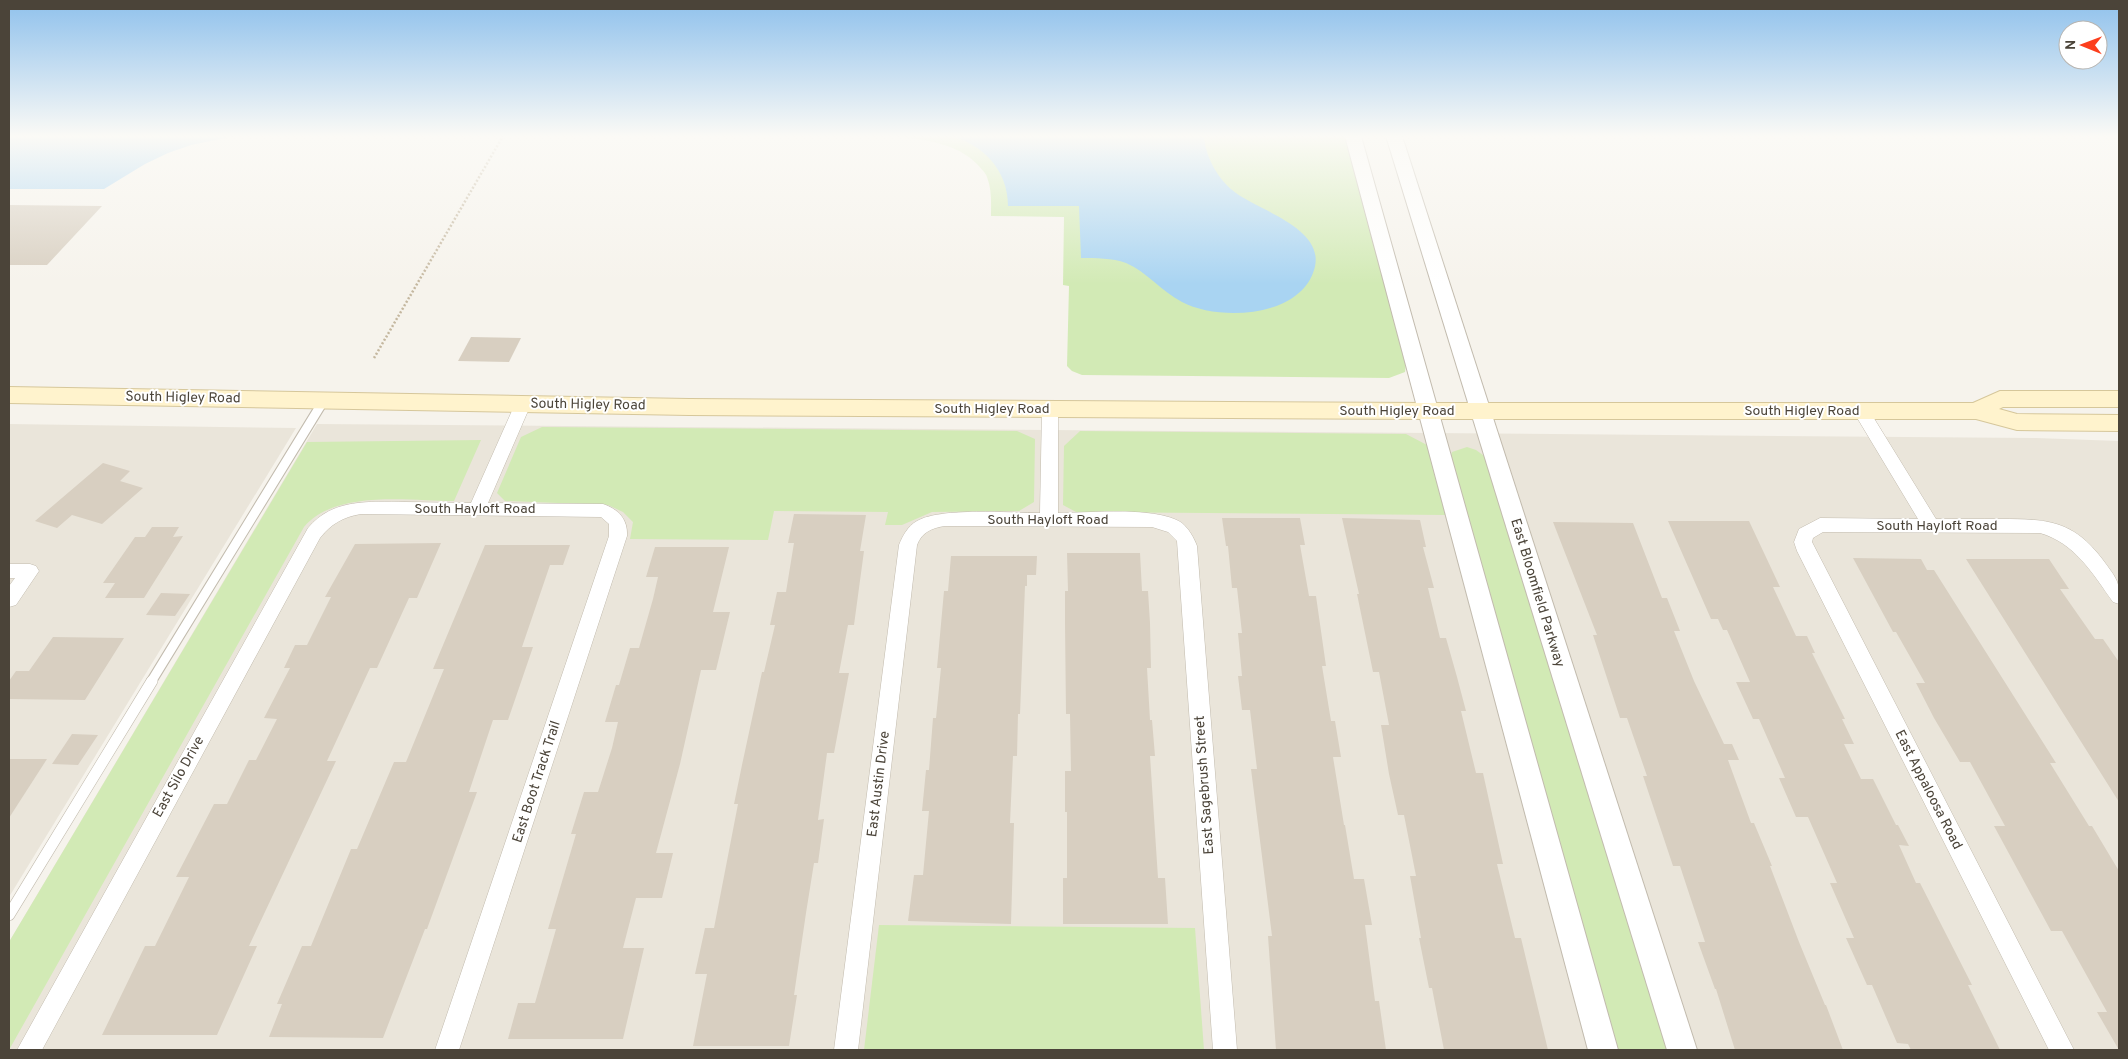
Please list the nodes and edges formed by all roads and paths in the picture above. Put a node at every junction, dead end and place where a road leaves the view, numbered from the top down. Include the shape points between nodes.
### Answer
1 (474, 185) edge
2 (1367, 185) edge
3 (1409, 185) edge
4 (374, 358) dead end
5 (9, 395) edge
6 (2119, 399) edge
7 (324, 400) junction
8 (523, 404) junction
9 (1050, 410) junction
10 (1861, 411) junction
11 (1976, 411) junction
12 (1429, 412) junction
13 (1480, 412) junction
14 (2119, 424) edge
15 (477, 509) junction
16 (339, 513) joint
17 (612, 514) joint
18 (1049, 520) junction
19 (925, 524) joint
20 (1172, 525) joint
21 (1930, 526) junction
22 (1809, 530) joint
23 (9, 571) edge
24 (2119, 597) edge
25 (9, 600) edge
26 (9, 915) edge
27 (29, 1050) edge
28 (448, 1050) edge
29 (846, 1050) edge
30 (1225, 1050) edge
31 (1603, 1050) edge
32 (1682, 1050) edge
33 (2062, 1050) edge

1 - 4 path
2 - 12 street
3 - 13 street, East Bloomfield Parkway
5 - 7 main road, South Higley Road
6 - 11 main road, South Higley Road via 2000,399
7 - 8 main road, South Higley Road
7 - 26 lane
8 - 9 main road, South Higley Road
8 - 15 street
9 - 12 main road, South Higley Road
9 - 18 street
10 - 11 main road, South Higley Road
10 - 13 main road, South Higley Road
10 - 21 street
11 - 14 main road, South Higley Road via 2017,422
12 - 13 main road, South Higley Road
12 - 31 street
13 - 32 street, East Bloomfield Parkway
15 - 16 street, South Hayloft Road via 361,508
15 - 17 street, South Hayloft Road via 593,510
16 - 27 street, East Silo Drive via 328,518 314,533
17 - 28 street, East Boot Track Trail via 617,520 618,536
18 - 19 street, South Hayloft Road via 945,519
18 - 20 street, South Hayloft Road via 1152,520
19 - 29 street, East Austin Drive via 911,537 908,545
20 - 30 street, East Sagebrush Street via 1180,531 1188,546
21 - 22 street, South Hayloft Road via 1820,525
21 - 24 street, South Hayloft Road via 2040,526 2064,534 2084,549
22 - 33 street, East Appaloosa Road via 1803,542 1806,551
23 - 25 street via 30,571

